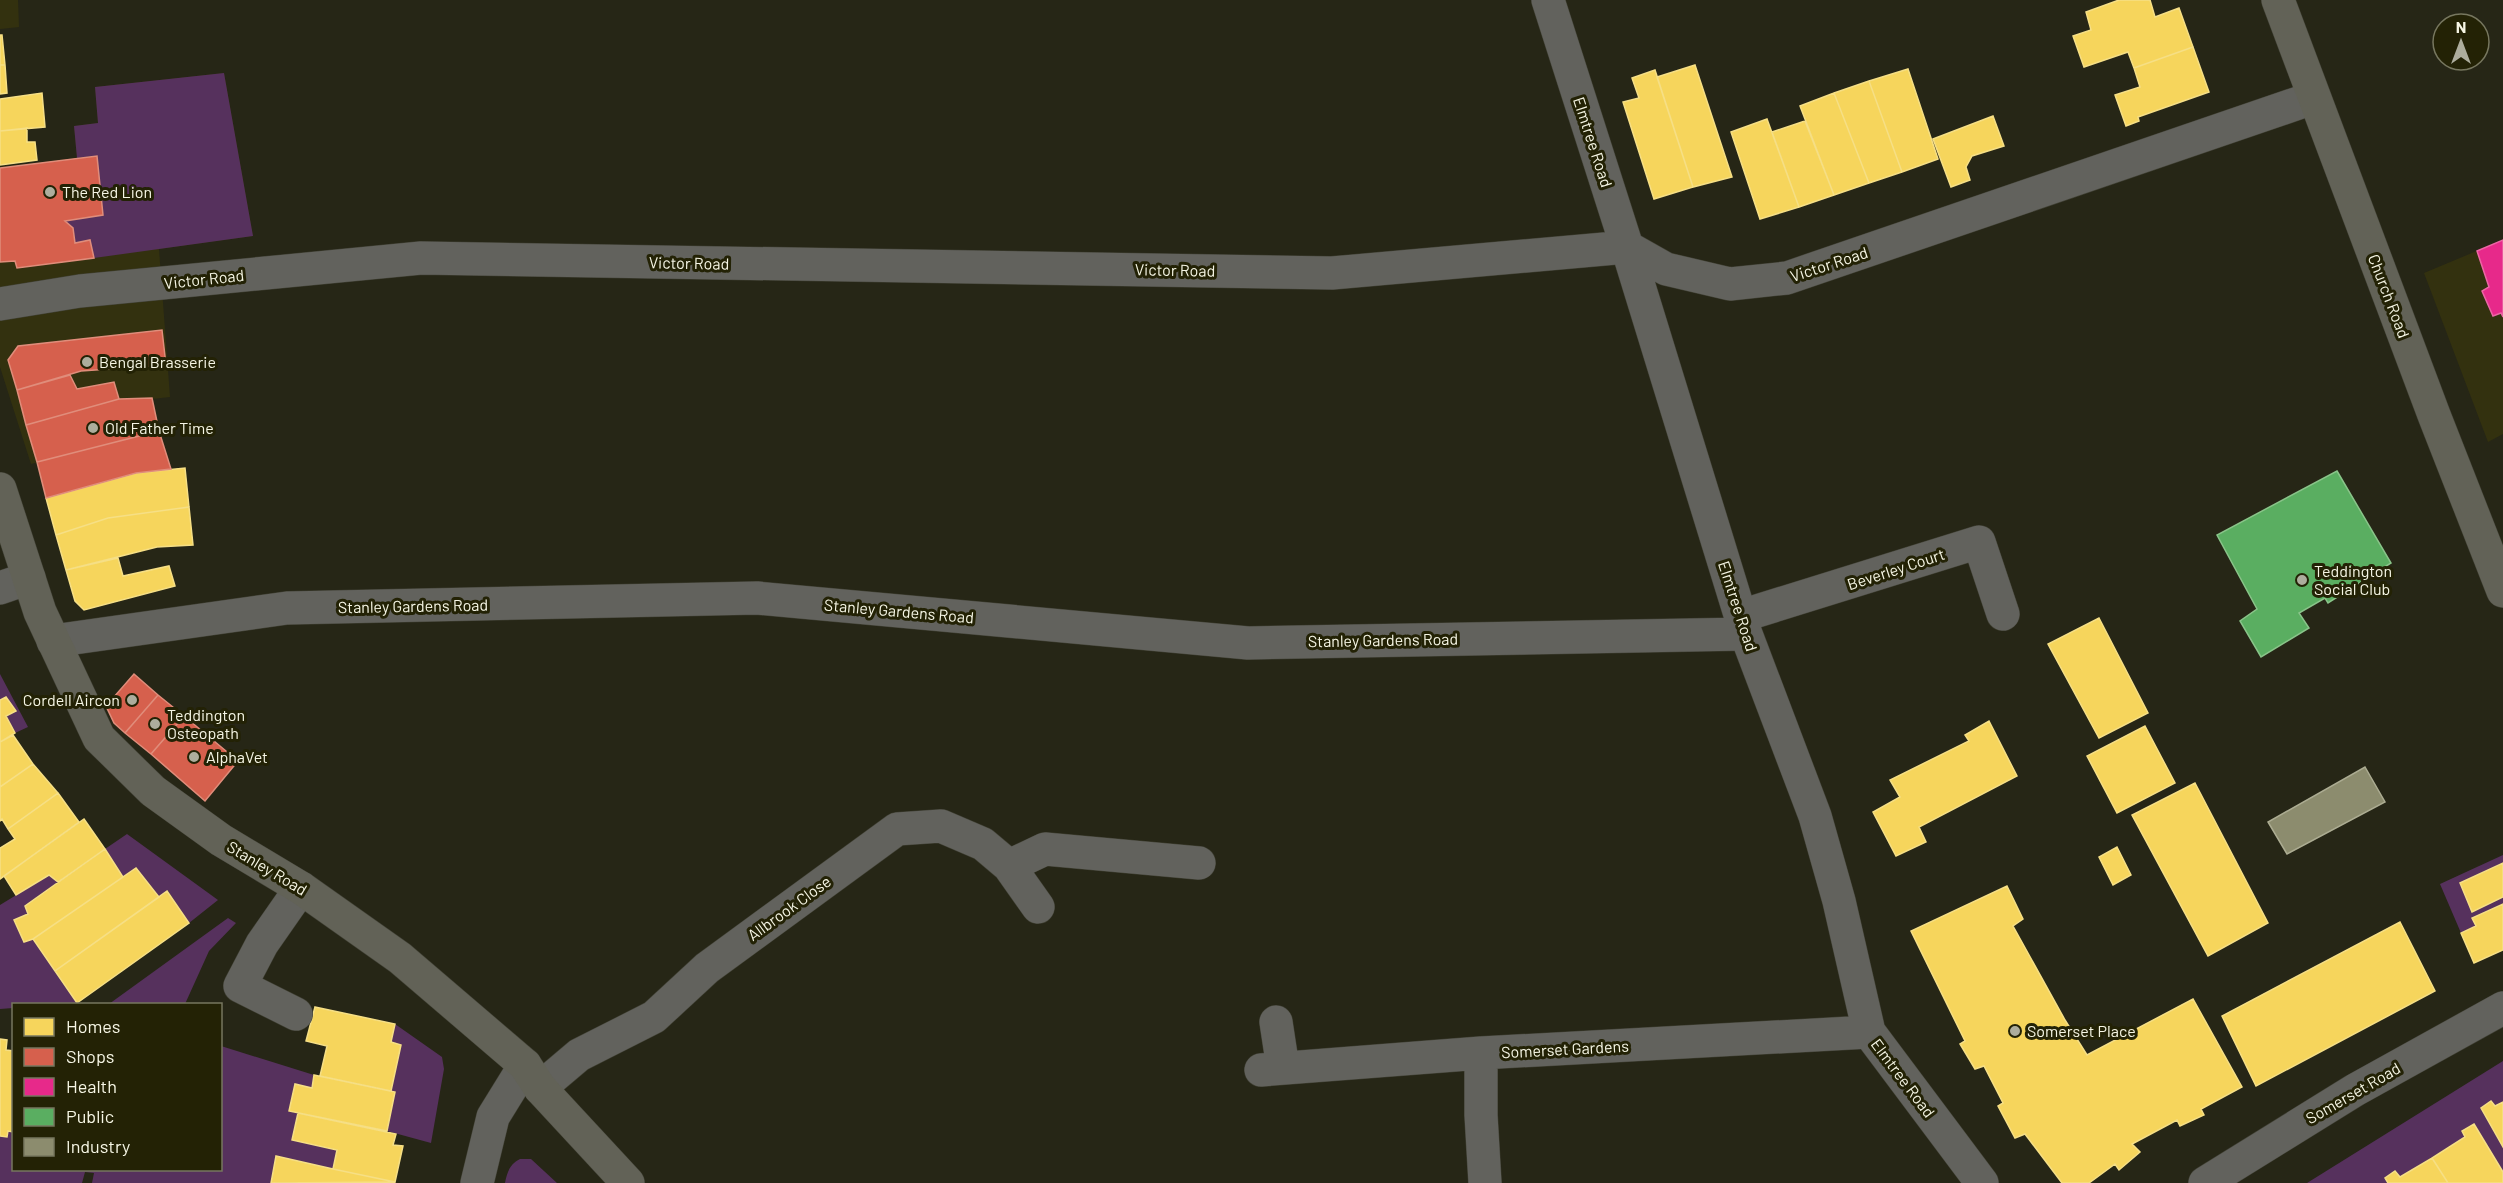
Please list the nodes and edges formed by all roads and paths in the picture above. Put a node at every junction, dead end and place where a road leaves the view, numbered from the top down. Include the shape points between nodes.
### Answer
1 (1548, 0) edge
2 (2278, 0) edge
3 (2313, 98) junction
4 (1627, 247) junction
5 (0, 304) edge
6 (0, 489) edge
7 (15, 583) edge
8 (2503, 591) edge
9 (2003, 614) dead end
10 (1743, 625) junction
11 (53, 641) junction
12 (1199, 863) dead end
13 (1009, 866) junction
14 (301, 888) junction
15 (1038, 907) dead end
16 (2503, 1008) edge
17 (296, 1014) dead end
18 (1276, 1022) dead end
19 (1869, 1032) junction
20 (1481, 1053) junction
21 (533, 1077) junction
22 (477, 1183) edge
23 (628, 1183) edge
24 (1485, 1183) edge
25 (1982, 1183) edge
26 (2205, 1183) edge

1 - 4 street, Elmtree Road
2 - 3 main road, Church Road
3 - 4 street, Victor Road via 1787,278 1730,284 1666,269
3 - 8 main road, Church Road
4 - 5 street, Victor Road via 1332,273 421,258 80,291
4 - 10 street, Elmtree Road
6 - 7 main road, Stanley Road
7 - 11 main road, Stanley Road
9 - 10 street, Beverley Court via 1979,542
10 - 11 street, Stanley Gardens Road via 1248,643 758,598 287,608
10 - 19 street, Elmtree Road via 1815,816
11 - 14 main road, Stanley Road via 99,738 153,791 221,840
12 - 13 street via 1045,849
13 - 15 street, Allbrook Close
13 - 21 street, Allbrook Close via 982,844 941,826 897,829 707,968 654,1017
14 - 17 street via 262,944 240,986
14 - 21 main road, Stanley Road via 400,958
16 - 26 street, Somerset Road via 2355,1090
18 - 20 street, Somerset Gardens via 1272,1069
19 - 20 street, Somerset Gardens
19 - 25 street, Elmtree Road
20 - 24 street
21 - 22 street, Allbrook Close via 493,1117
21 - 23 main road, Stanley Road

